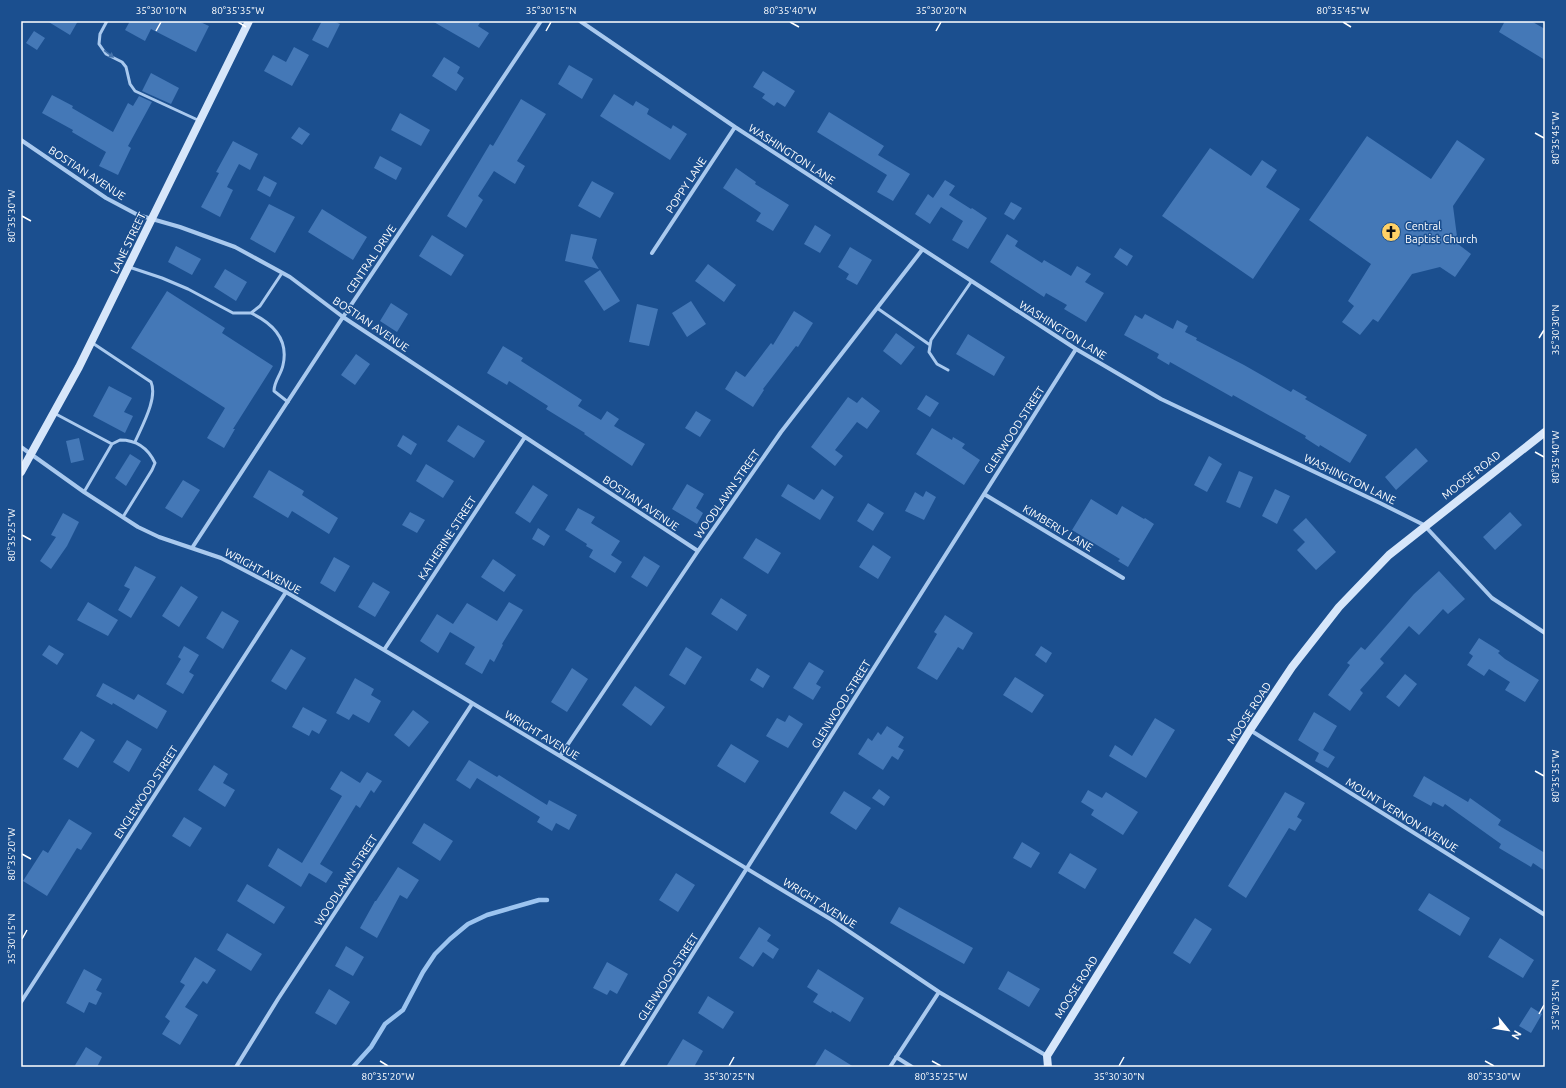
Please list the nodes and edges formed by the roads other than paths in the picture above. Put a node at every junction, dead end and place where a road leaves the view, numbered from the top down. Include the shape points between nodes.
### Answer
1 (107, 21) edge
2 (248, 21) edge
3 (541, 21) edge
4 (580, 21) edge
5 (200, 121) junction
6 (734, 127) junction
7 (21, 140) edge
8 (152, 220) junction
9 (922, 250) junction
10 (652, 253) dead end
11 (129, 267) junction
12 (282, 273) junction
13 (971, 282) junction
14 (878, 308) junction
15 (251, 313) junction
16 (343, 318) junction
17 (91, 342) junction
18 (930, 345) junction
19 (1076, 350) junction
20 (948, 370) dead end
21 (288, 402) junction
22 (54, 413) junction
23 (1545, 432) edge
24 (525, 437) junction
25 (135, 442) junction
26 (112, 444) junction
27 (21, 447) edge
28 (32, 454) junction
29 (21, 472) edge
30 (84, 492) junction
31 (984, 494) junction
32 (123, 517) junction
33 (1424, 525) junction
34 (192, 548) junction
35 (698, 551) junction
36 (1123, 578) dead end
37 (286, 592) junction
38 (1545, 633) edge
39 (384, 650) junction
40 (472, 704) junction
41 (1250, 730) junction
42 (560, 756) junction
43 (747, 870) junction
44 (1545, 915) edge
45 (939, 992) junction
46 (21, 1002) edge
47 (1047, 1056) junction
48 (896, 1057) junction
49 (236, 1067) edge
50 (621, 1067) edge
51 (890, 1067) edge
52 (912, 1067) edge
53 (1048, 1067) edge

1 -> 5 lane via 100,34 99,44 106,54 122,62 126,67 130,84 135,90
2 - 5 street, LANE STREET
3 - 16 street, CENTRAL DRIVE
4 - 6 street, WASHINGTON LANE
5 - 8 street, LANE STREET
6 - 9 street, WASHINGTON LANE
6 - 10 street, POPPY LANE
7 - 8 street, BOSTIAN AVENUE via 106,198
8 - 11 street, LANE STREET
8 - 12 street, BOSTIAN AVENUE via 180,227 235,247
9 - 13 street, WASHINGTON LANE
9 - 14 street, WOODLAWN STREET
11 - 15 lane via 188,289 233,313
11 - 17 street, LANE STREET
12 - 15 lane via 260,306
12 - 16 street, BOSTIAN AVENUE
13 - 18 lane
13 - 19 street, WASHINGTON LANE
14 - 18 lane
14 - 35 street, WOODLAWN STREET via 781,432
15 - 21 lane via 265,320 277,331 285,352 283,365 274,384 274,392
16 - 21 street, CENTRAL DRIVE
16 - 24 street, BOSTIAN AVENUE
17 - 22 street, LANE STREET
17 - 25 lane via 151,382 154,389 152,400
18 - 20 lane via 929,352 937,364
19 - 31 street, GLENWOOD STREET
19 - 33 street, WASHINGTON LANE via 1161,399
21 - 34 street, CENTRAL DRIVE
22 - 26 lane
22 - 28 street, LANE STREET
23 - 33 street, MOOSE ROAD
24 - 35 street, BOSTIAN AVENUE
24 - 39 street, KATHERINE STREET
25 - 26 lane via 120,440
25 - 32 lane via 150,453 155,463
26 - 30 lane
27 - 28 street, WRIGHT AVENUE
28 - 29 street, LANE STREET
28 - 30 street, WRIGHT AVENUE
30 - 32 street, WRIGHT AVENUE
31 - 36 street, KIMBERLY LANE
31 - 43 street, GLENWOOD STREET
32 - 34 street, WRIGHT AVENUE via 159,537
33 - 38 street, WASHINGTON LANE via 1492,598
33 - 41 street, MOOSE ROAD via 1389,555 1339,607 1292,667
34 - 37 street, WRIGHT AVENUE via 221,558
35 - 42 street, WOODLAWN STREET
37 - 39 street, WRIGHT AVENUE
37 - 46 street, ENGLEWOOD STREET
39 - 40 street, WRIGHT AVENUE
40 - 42 street, WRIGHT AVENUE
40 - 49 street, WOODLAWN STREET
41 - 44 street, MOUNT VERNON AVENUE
41 - 47 street, MOOSE ROAD
42 - 43 street, WRIGHT AVENUE
43 - 45 street, WRIGHT AVENUE via 832,920
43 - 50 street, GLENWOOD STREET
45 - 47 street, WRIGHT AVENUE
45 - 48 street
47 - 53 street
48 - 51 street
48 - 52 street

